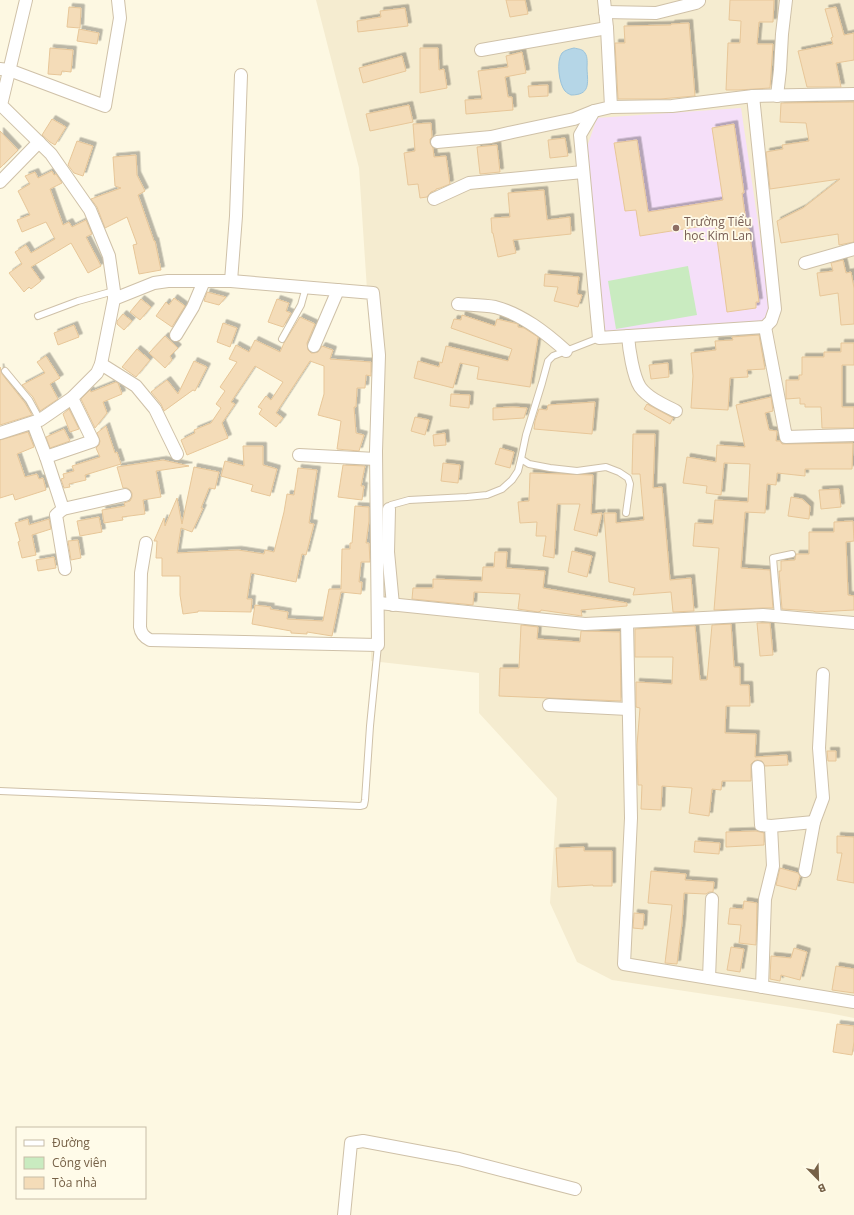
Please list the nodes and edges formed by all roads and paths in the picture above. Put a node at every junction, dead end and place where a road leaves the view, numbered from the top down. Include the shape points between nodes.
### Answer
1 (26, 0) edge
2 (118, 0) edge
3 (786, 0) edge
4 (699, 1) dead end
5 (605, 6) edge
6 (607, 28) junction
7 (481, 50) dead end
8 (4, 70) edge
9 (241, 75) dead end
10 (854, 94) edge
11 (753, 96) junction
12 (777, 96) junction
13 (611, 106) junction
14 (594, 111) junction
15 (39, 142) junction
16 (437, 142) dead end
17 (583, 172) junction
18 (0, 182) edge
19 (434, 199) dead end
20 (854, 249) edge
21 (805, 263) dead end
22 (204, 281) junction
23 (231, 281) junction
24 (306, 287) junction
25 (338, 290) junction
26 (114, 295) junction
27 (458, 304) dead end
28 (38, 316) dead end
29 (765, 327) junction
30 (176, 335) dead end
31 (628, 336) junction
32 (599, 338) junction
33 (282, 339) dead end
34 (314, 346) dead end
35 (566, 351) junction
36 (101, 364) junction
37 (5, 371) dead end
38 (72, 398) junction
39 (676, 411) dead end
40 (36, 422) junction
41 (0, 433) edge
42 (854, 435) edge
43 (177, 454) dead end
44 (299, 454) dead end
45 (46, 457) junction
46 (376, 458) junction
47 (521, 459) junction
48 (125, 495) dead end
49 (377, 504) junction
50 (63, 509) junction
51 (388, 509) junction
52 (626, 513) dead end
53 (146, 543) dead end
54 (792, 554) dead end
55 (65, 569) dead end
56 (379, 603) junction
57 (393, 605) junction
58 (778, 616) junction
59 (627, 622) junction
60 (854, 623) edge
61 (378, 645) junction
62 (824, 674) dead end
63 (549, 705) dead end
64 (628, 709) junction
65 (758, 767) dead end
66 (0, 791) edge
67 (814, 822) junction
68 (771, 826) junction
69 (805, 871) dead end
70 (712, 899) dead end
71 (709, 978) junction
72 (762, 987) junction
73 (854, 1002) edge
74 (575, 1189) dead end
75 (344, 1215) edge

1 - 8 street
2 - 8 street via 120,18 105,106
3 - 12 street
4 - 5 street via 656,13
5 - 6 street
6 - 7 street
6 - 13 street
8 - 15 street via 1,105
9 - 23 street
10 - 12 street
11 - 12 street
11 - 13 street via 672,106
11 - 29 street via 775,309 771,321
13 - 14 street
14 - 16 street via 574,119 491,137
14 - 17 street via 580,135
15 - 18 street
15 - 26 street via 51,154 90,210 109,256
17 - 19 street via 469,183
17 - 32 street
20 - 21 street
22 - 23 street
22 - 26 street via 154,283
22 - 30 street via 193,307
23 - 24 street
24 - 25 street
24 - 33 lane via 301,305
25 - 34 street
25 - 46 street via 373,293 379,356
26 - 28 lane via 78,302
26 - 36 street
27 - 35 street via 495,307 514,314 540,329
29 - 31 street
29 - 42 street via 786,437
31 - 32 street
31 - 39 street via 629,350 640,387 648,395
32 - 35 lane
35 - 47 lane via 548,361
36 - 38 street via 96,373
36 - 43 street via 136,386 155,410
37 - 40 lane via 29,400
38 - 40 street
38 - 45 street via 93,441
40 - 41 street
40 - 45 street
44 - 46 street
45 - 50 street
46 - 49 street
47 - 51 lane via 512,480 502,489 487,495 409,500 391,505
47 - 52 lane via 530,464 550,468 577,471 606,467 619,472 628,478 630,484
48 - 50 street
49 - 51 lane
49 - 56 street
50 - 55 street via 56,515
51 - 57 street via 388,552
53 - 61 street via 141,573 140,627 145,638
54 - 58 lane via 773,558
56 - 57 street
56 - 61 street
57 - 59 street via 585,624
58 - 59 street via 763,614
58 - 60 street
59 - 64 street
61 - 66 lane via 364,805
62 - 67 street via 819,748 823,798
63 - 64 street
64 - 71 street via 630,818 624,964
65 - 68 street via 761,825
67 - 68 street
67 - 69 street
68 - 72 street via 773,866 765,899
70 - 71 street
71 - 72 street
72 - 73 street
74 - 75 street via 459,1159 363,1140 351,1143

